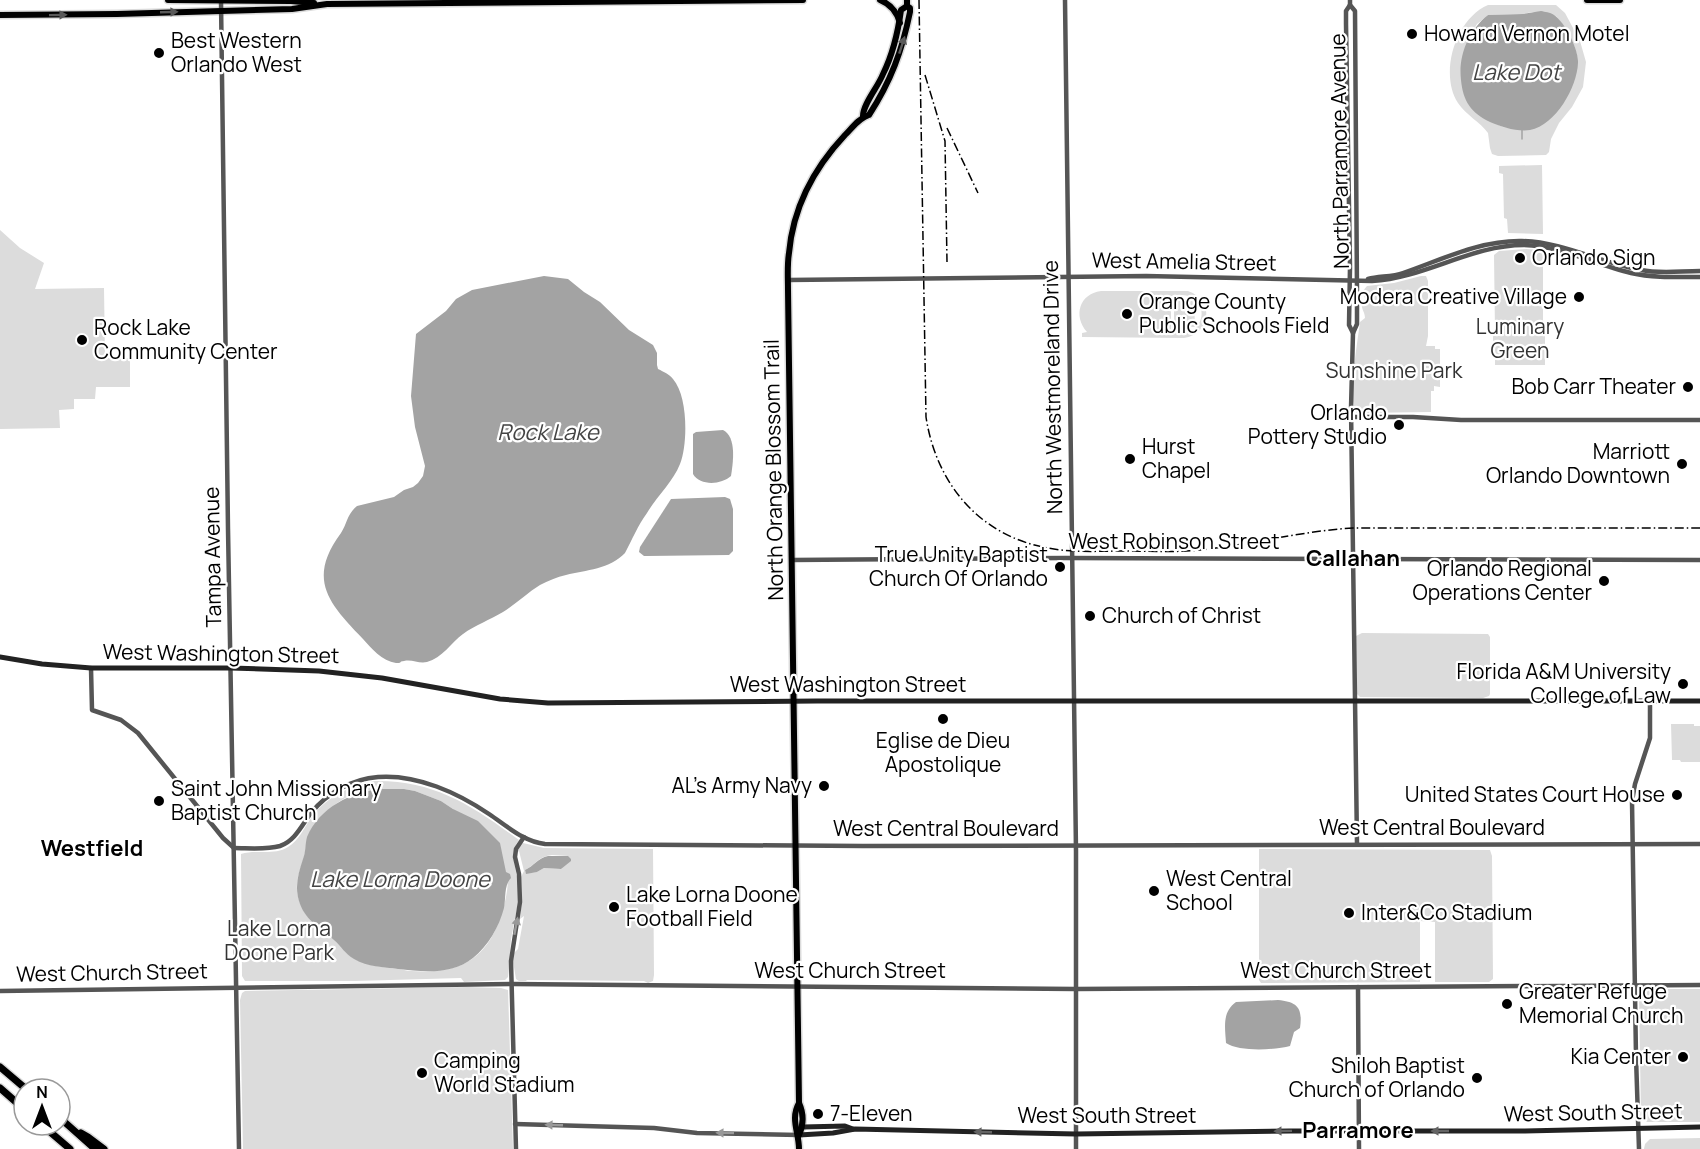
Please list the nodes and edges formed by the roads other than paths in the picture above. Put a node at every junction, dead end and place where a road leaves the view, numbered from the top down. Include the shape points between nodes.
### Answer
1 (168, 0) edge
2 (803, 0) edge
3 (880, 0) edge
4 (1065, 0) edge
5 (1587, 0) edge
6 (1620, 0) edge
7 (221, 1) edge
8 (1350, 2) edge
9 (907, 3) edge
10 (324, 4) junction
11 (221, 11) junction
12 (0, 15) edge
13 (900, 23) junction
14 (863, 117) junction
15 (1549, 248) junction
16 (1565, 248) junction
17 (1579, 256) junction
18 (1591, 256) junction
19 (1700, 271) edge
20 (1068, 277) junction
21 (1700, 277) edge
22 (788, 280) junction
23 (1350, 280) junction
24 (1357, 280) junction
25 (1364, 280) junction
26 (1353, 333) junction
27 (1351, 417) junction
28 (1700, 420) edge
29 (1072, 558) junction
30 (1353, 558) junction
31 (792, 560) junction
32 (1700, 560) edge
33 (0, 657) edge
34 (91, 668) junction
35 (231, 668) junction
36 (794, 701) junction
37 (1073, 701) junction
38 (1650, 701) junction
39 (1700, 701) edge
40 (1354, 702) junction
41 (524, 837) junction
42 (1356, 844) junction
43 (1633, 844) junction
44 (1700, 844) edge
45 (795, 845) junction
46 (1076, 845) junction
47 (234, 848) junction
48 (512, 984) junction
49 (1635, 985) junction
50 (1700, 985) edge
51 (797, 987) junction
52 (1358, 987) junction
53 (236, 988) junction
54 (1076, 989) junction
55 (0, 991) edge
56 (0, 1067) edge
57 (12, 1077) edge
58 (0, 1088) edge
59 (12, 1098) edge
60 (798, 1103) junction
61 (515, 1124) junction
62 (803, 1127) junction
63 (1700, 1127) edge
64 (72, 1128) edge
65 (1638, 1128) junction
66 (855, 1129) junction
67 (75, 1130) junction
68 (1359, 1132) junction
69 (1076, 1134) junction
70 (799, 1135) junction
71 (56, 1137) edge
72 (70, 1149) edge
73 (95, 1149) edge
74 (104, 1149) edge
75 (239, 1149) edge
76 (516, 1149) edge
77 (799, 1149) edge
78 (1076, 1149) edge
79 (1359, 1149) edge
80 (1639, 1149) edge

1 - 7 main road
2 - 10 main road
3 - 13 main road via 898,15
4 - 20 street, North Westmoreland Drive
5 - 6 main road
7 - 10 main road
7 - 11 street, Tampa Avenue
8 - 23 street, North Parramore Avenue via 1346,11
8 - 24 street, North Parramore Avenue via 1355,10
9 - 13 main road, North Orange Blossom Trail via 901,10
14 -> 9 main road, North Orange Blossom Trail via 869,115 894,69 906,35 910,8
10 - 11 main road
12 -> 11 main road
11 - 35 street, Tampa Avenue
13 - 14 main road, North Orange Blossom Trail via 890,58 863,109
14 - 22 main road, North Orange Blossom Trail via 827,156 803,198 790,240
15 - 16 street
15 - 17 street, West Amelia Street
15 - 25 street, West Amelia Street via 1497,247 1410,275
16 - 18 street, West Amelia Street
16 - 25 street, West Amelia Street via 1544,242 1497,243 1401,274
17 - 18 street
17 - 21 street, West Amelia Street via 1644,276
18 - 19 street, West Amelia Street via 1648,272
20 - 22 street, West Amelia Street
20 - 23 street, West Amelia Street
20 - 29 street, North Westmoreland Drive
22 - 31 main road, North Orange Blossom Trail
23 - 24 street, West Amelia Street
23 - 26 street, North Parramore Avenue via 1349,325
24 - 25 street, West Amelia Street
24 - 26 street, North Parramore Avenue via 1357,324
26 - 27 street, North Parramore Avenue
27 - 28 street
27 - 30 street, North Parramore Avenue
29 - 30 street, West Robinson Street
29 - 31 street, West Robinson Street
29 - 37 street, North Westmoreland Drive
30 - 32 street, West Robinson Street
30 - 40 street, North Parramore Avenue
31 - 36 main road, North Orange Blossom Trail
33 - 34 main road, West Washington Street
34 - 35 main road, West Washington Street
34 - 47 street via 92,710 121,720 138,733
35 - 36 main road, West Washington Street via 356,674 523,702
35 - 47 street, Tampa Avenue
36 - 37 main road, West Washington Street
36 - 45 main road, North Orange Blossom Trail
37 - 40 main road, West Washington Street
37 - 46 street, North Westmoreland Drive
38 - 39 main road, West Washington Street
38 - 40 main road, West Washington Street
38 - 43 street via 1650,738 1633,792
40 - 42 street, North Parramore Avenue
41 - 45 street, West Central Boulevard via 555,844
41 - 47 street, West Central Boulevard via 455,794 407,778 378,777 346,785 333,793 284,844
48 -> 41 street via 511,961 520,894 515,857
42 - 43 street, West Central Boulevard
42 - 46 street, West Central Boulevard
43 - 44 street, West Central Boulevard
43 - 49 street
45 - 46 street, West Central Boulevard
45 - 51 main road, North Orange Blossom Trail
46 - 54 street, North Westmoreland Drive
47 - 53 street, Tampa Avenue
48 - 51 street, West Church Street
48 - 53 street, West Church Street
48 - 61 street
49 - 50 street, West Church Street
49 - 52 street, West Church Street
49 - 65 street
51 - 54 street, West Church Street
51 - 60 main road, North Orange Blossom Trail
52 - 54 street, West Church Street
52 - 68 street
53 - 55 street, West Church Street
53 - 75 street, Tampa Avenue
54 - 69 street, North Westmoreland Drive
56 - 57 highway
58 - 59 highway
60 - 62 main road
60 - 70 main road via 794,1112
70 -> 61 street, West South Street
61 - 76 street
62 - 66 main road
62 - 70 main road
63 - 65 main road, West South Street
64 - 67 highway
65 -> 68 main road, West South Street
65 - 80 street
69 -> 66 main road, West South Street
66 - 70 main road, West South Street
67 - 73 highway
67 - 74 highway
68 -> 69 main road, West South Street
68 - 79 street
69 - 78 street, North Westmoreland Drive
70 - 77 main road
71 - 72 highway

